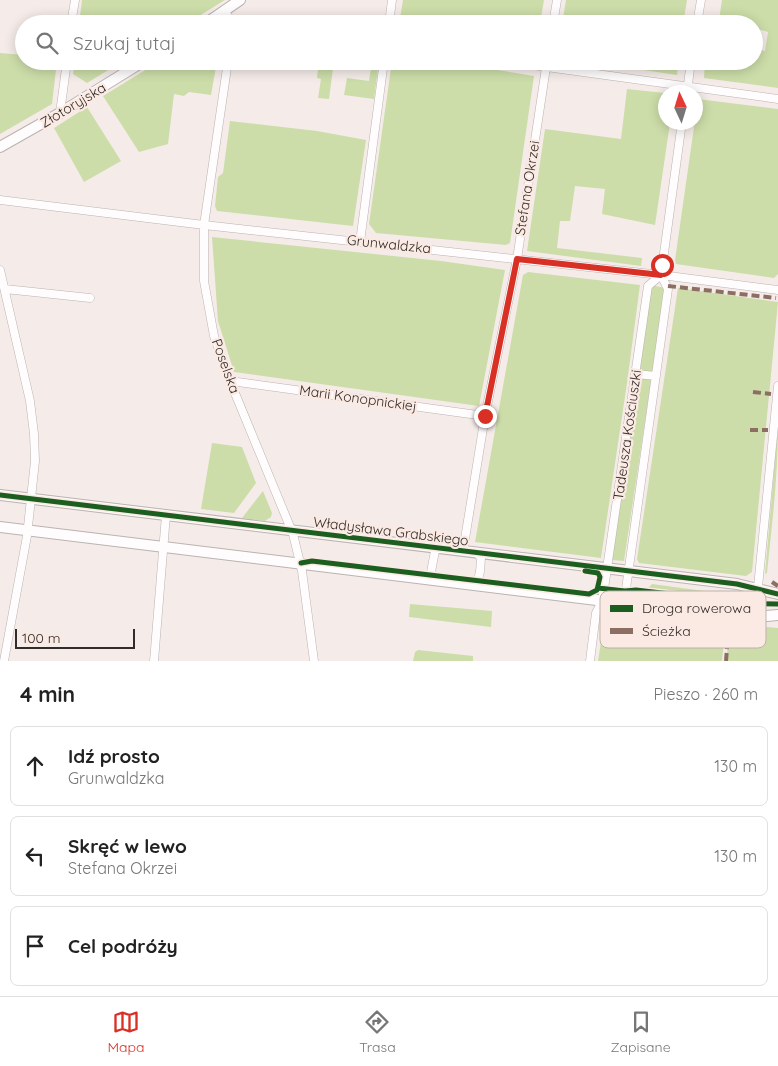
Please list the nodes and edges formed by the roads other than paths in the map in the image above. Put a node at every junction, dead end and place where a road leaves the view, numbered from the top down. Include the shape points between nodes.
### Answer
1 (74, 0) edge
2 (240, 0) edge
3 (392, 0) edge
4 (557, 0) edge
5 (700, 0) edge
6 (225, 12) junction
7 (73, 15) edge
8 (220, 15) edge
9 (227, 15) edge
10 (390, 15) edge
11 (554, 15) edge
12 (698, 15) edge
13 (66, 70) edge
14 (129, 70) edge
15 (227, 70) edge
16 (383, 70) edge
17 (545, 70) edge
18 (579, 70) edge
19 (690, 70) edge
20 (660, 85) edge
21 (688, 85) edge
22 (703, 92) edge
23 (778, 100) edge
24 (60, 113) junction
25 (681, 130) edge
26 (0, 147) edge
27 (0, 200) edge
28 (204, 225) junction
29 (360, 242) junction
30 (517, 259) junction
31 (0, 270) edge
32 (661, 275) junction
33 (4, 289) junction
34 (778, 290) edge
35 (90, 298) dead end
36 (636, 374) junction
37 (656, 376) junction
38 (230, 381) junction
39 (778, 386) edge
40 (485, 416) junction
41 (0, 495) edge
42 (31, 499) junction
43 (166, 515) junction
44 (0, 527) edge
45 (28, 530) junction
46 (292, 530) junction
47 (162, 546) junction
48 (440, 548) junction
49 (463, 551) junction
50 (477, 552) junction
51 (301, 563) junction
52 (607, 568) junction
53 (628, 571) junction
54 (436, 580) junction
55 (471, 584) junction
56 (758, 588) junction
57 (604, 591) edge
58 (626, 591) edge
59 (758, 591) edge
60 (778, 594) edge
61 (600, 601) edge
62 (600, 605) edge
63 (4, 661) edge
64 (154, 661) edge
65 (314, 661) edge
66 (590, 661) edge

1 - 7 street
2 - 6 street
3 - 10 street
4 - 11 street
5 - 12 street
6 - 8 street
6 - 9 street
13 - 24 street
14 - 24 street, Złotoryjska
15 - 28 street, Poselska
16 - 29 street
17 - 30 street, Stefana Okrzei
18 - 20 street
19 - 21 street
22 - 23 street
24 - 26 street, Złotoryjska
25 - 32 street, Tadeusza Kościuszki
27 - 28 street, Grunwaldzka
28 - 29 street, Grunwaldzka
28 - 38 street, Poselska via 204,281 208,306 214,336
29 - 30 street, Grunwaldzka
30 - 32 street, Grunwaldzka
30 - 40 street, Stefana Okrzei
31 - 33 street
32 - 34 street, Grunwaldzka
32 - 36 street, Tadeusza Kościuszki via 648,286
32 - 37 street, Tadeusza Kościuszki via 668,289
33 - 35 street
33 - 42 street via 32,410 35,462
36 - 37 street
36 - 52 street, Tadeusza Kościuszki
37 - 53 street, Tadeusza Kościuszki
38 - 40 street, Marii Konopnickiej
38 - 46 street, Poselska
39 - 56 street
40 - 49 street, Stefana Okrzei
41 - 42 street, Władysława Grabskiego
42 - 43 street, Władysława Grabskiego
42 - 45 street
43 - 46 street, Władysława Grabskiego
43 - 47 street
44 - 45 street
45 - 47 street
45 - 63 street
46 - 48 street, Władysława Grabskiego
46 - 51 street, Poselska
47 - 51 street
47 - 64 street
48 - 49 street, Władysława Grabskiego
48 - 54 street via 434,551 432,572
49 - 50 street, Władysława Grabskiego
50 - 52 street, Władysława Grabskiego
50 - 55 street via 481,558 479,577
51 - 54 street
51 - 65 street, Poselska
52 - 53 street, Władysława Grabskiego
52 - 57 street, Tadeusza Kościuszki
53 - 56 street, Władysława Grabskiego
53 - 58 street, Tadeusza Kościuszki
54 - 55 street
55 - 61 street
56 - 59 street
56 - 60 street, Władysława Grabskiego
62 - 66 street, Tadeusza Kościuszki via 596,613

